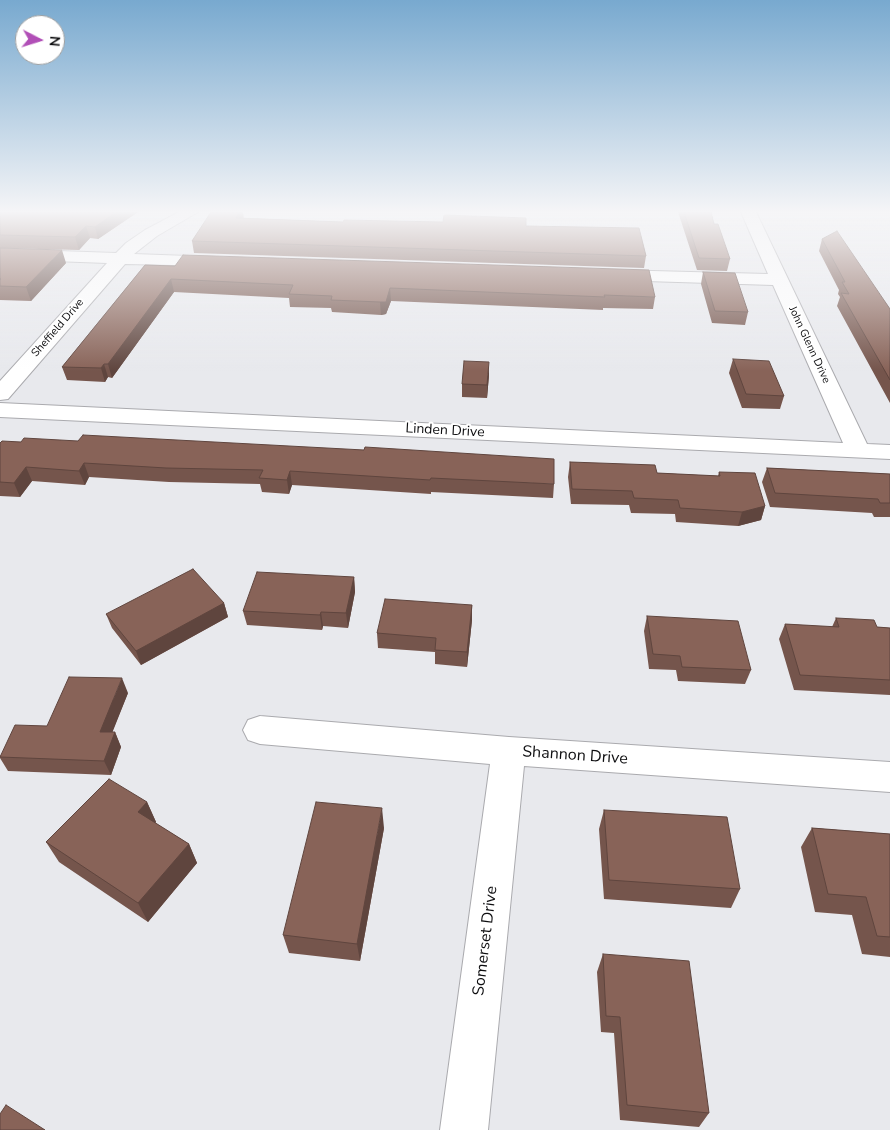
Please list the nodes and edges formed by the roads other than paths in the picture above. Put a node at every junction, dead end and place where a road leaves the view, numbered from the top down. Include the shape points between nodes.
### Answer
1 (114, 265) edge
2 (771, 265) edge
3 (593, 274) edge
4 (778, 280) junction
5 (0, 394) edge
6 (0, 410) edge
7 (858, 450) junction
8 (890, 452) edge
9 (260, 730) dead end
10 (509, 751) junction
11 (890, 777) edge
12 (464, 1130) edge

1 - 5 street, Sheffield Drive
2 - 4 street, John Glenn Drive
3 - 4 street
4 - 7 street, John Glenn Drive
6 - 7 street, Linden Drive
7 - 8 street, Linden Drive
9 - 10 street, Shannon Drive
10 - 11 street, Shannon Drive
10 - 12 street, Somerset Drive

